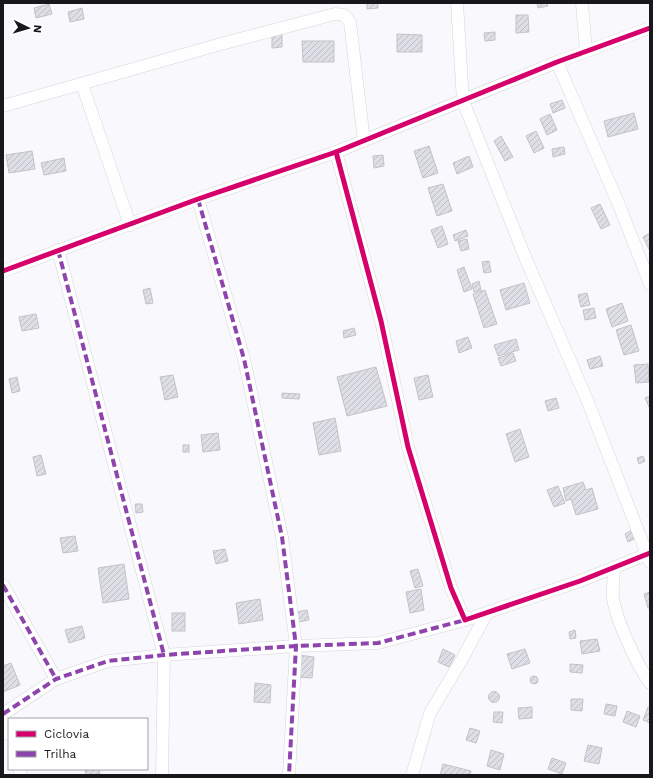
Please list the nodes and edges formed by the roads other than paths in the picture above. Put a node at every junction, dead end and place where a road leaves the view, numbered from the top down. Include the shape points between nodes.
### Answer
1 (457, 3) edge
2 (582, 3) edge
3 (650, 28) edge
4 (586, 51) junction
5 (557, 62) junction
6 (82, 84) junction
7 (463, 101) junction
8 (3, 106) edge
9 (364, 141) junction
10 (336, 152) junction
11 (198, 199) junction
12 (130, 225) junction
13 (58, 250) junction
14 (3, 271) edge
15 (650, 284) edge
16 (649, 557) edge
17 (614, 568) junction
18 (3, 585) edge
19 (487, 612) junction
20 (465, 620) junction
21 (296, 646) junction
22 (164, 655) junction
23 (56, 679) junction
24 (650, 682) edge
25 (3, 715) edge
26 (8, 732) edge
27 (162, 775) edge
28 (289, 775) edge
29 (412, 775) edge

1 - 7 street
2 - 4 street
3 - 4 street
4 - 5 street
5 - 7 street
5 - 15 street
6 - 8 street
6 - 9 street via 221,44 336,14 344,15 350,22
6 - 12 street
7 - 9 street
7 - 16 street via 525,258 588,402
9 - 10 street
10 - 11 street
10 - 20 street via 381,321 408,447 451,588
11 - 12 street
11 - 21 street via 246,367 282,537
12 - 13 street
13 - 14 street
13 - 22 street
16 - 17 street
17 - 19 street
17 - 24 street via 613,598 616,611 631,647
18 - 23 street
19 - 20 street
19 - 29 street via 430,713
20 - 21 street via 378,643
21 - 22 street
21 - 28 street
22 - 23 street via 108,661
22 - 27 street
23 - 25 street
25 - 26 street

